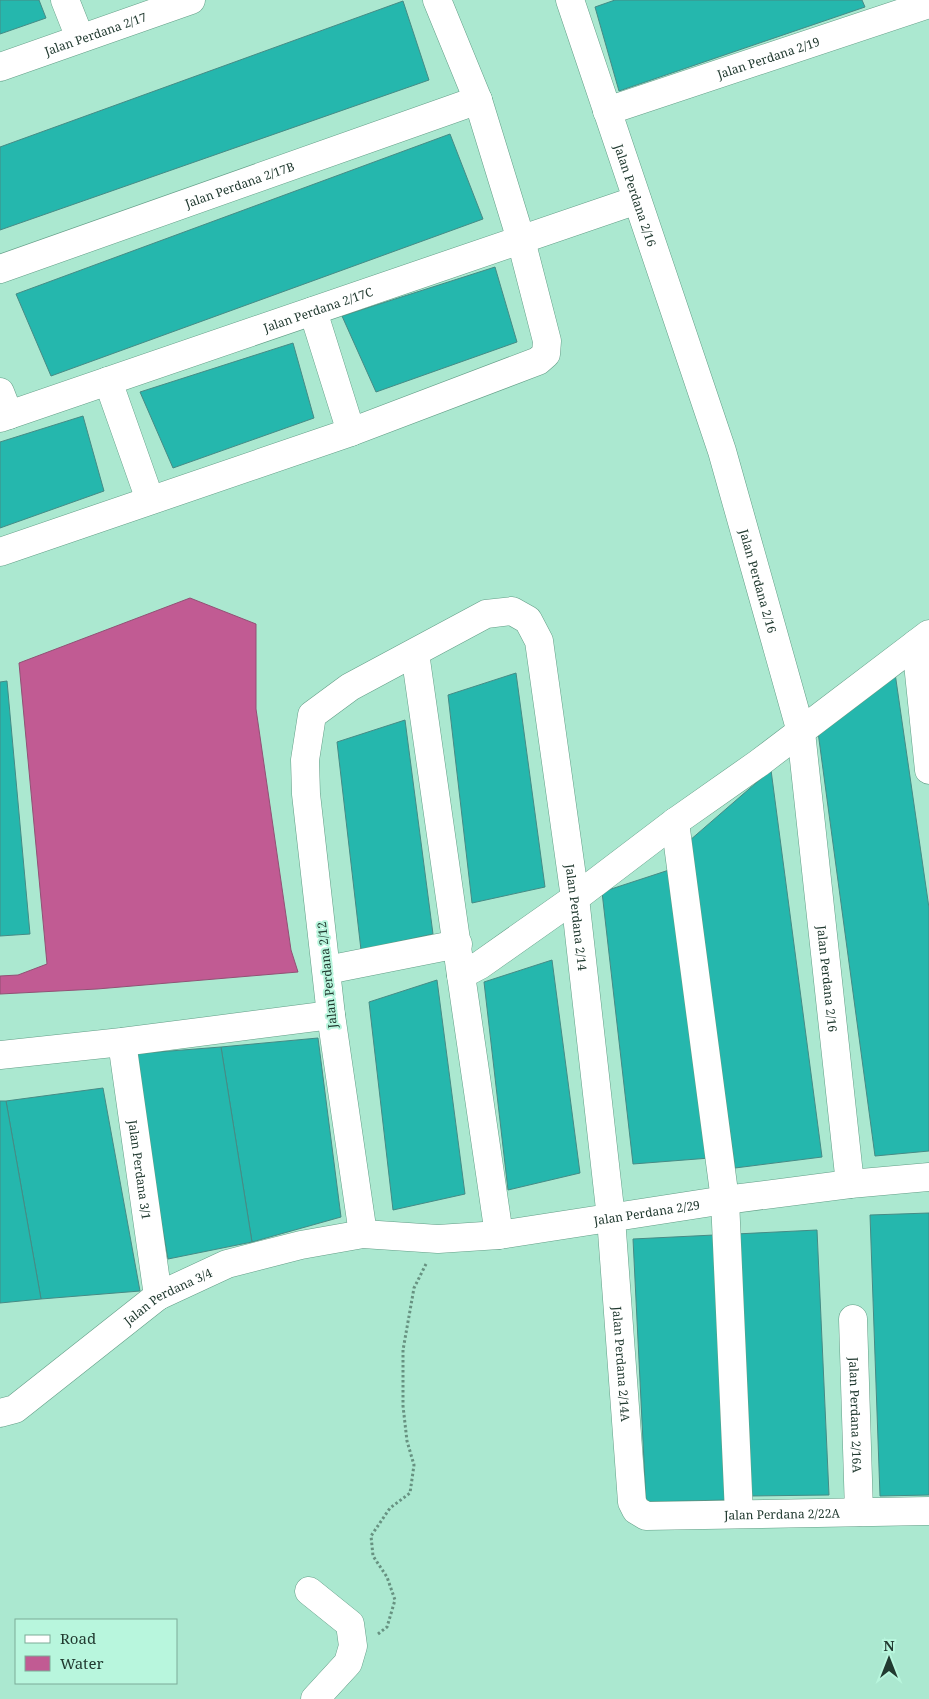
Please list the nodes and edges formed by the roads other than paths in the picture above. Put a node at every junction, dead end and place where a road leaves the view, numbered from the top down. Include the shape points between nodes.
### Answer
1 (66, 0) edge
2 (190, 0) edge
3 (437, 0) edge
4 (570, 0) edge
5 (929, 4) edge
6 (872, 11) edge
7 (80, 38) junction
8 (0, 67) edge
9 (478, 100) junction
10 (608, 111) junction
11 (637, 200) junction
12 (521, 240) junction
13 (0, 269) edge
14 (313, 311) junction
15 (108, 381) junction
16 (3, 408) edge
17 (351, 432) junction
18 (150, 500) junction
19 (0, 552) edge
20 (922, 639) edge
21 (415, 653) junction
22 (801, 732) junction
23 (929, 770) edge
24 (675, 822) junction
25 (575, 898) junction
26 (458, 944) junction
27 (327, 970) junction
28 (462, 975) junction
29 (331, 1015) junction
30 (122, 1042) junction
31 (0, 1055) edge
32 (929, 1178) edge
33 (850, 1184) junction
34 (725, 1200) junction
35 (611, 1218) junction
36 (363, 1234) junction
37 (499, 1235) junction
38 (158, 1296) junction
39 (853, 1319) dead end
40 (0, 1413) edge
41 (636, 1510) joint
42 (929, 1511) edge
43 (858, 1512) junction
44 (739, 1514) junction
45 (309, 1591) dead end
46 (315, 1699) edge

1 - 7 street
2 - 7 street, Jalan Perdana 2/17
3 - 9 street
4 - 10 street, Jalan Perdana 2/16
5 - 6 street, Jalan Perdana 2/19
6 - 10 street, Jalan Perdana 2/19
7 - 8 street, Jalan Perdana 2/17
9 - 12 street
9 - 13 street, Jalan Perdana 2/17B
10 - 11 street, Jalan Perdana 2/16
11 - 12 street, Jalan Perdana 2/17C
11 - 22 street, Jalan Perdana 2/16 via 722,452
12 - 14 street, Jalan Perdana 2/17C
12 - 17 street via 547,341 546,354 538,361
14 - 15 street, Jalan Perdana 2/17C
14 - 17 street
15 - 16 street, Jalan Perdana 2/17C
15 - 18 street
17 - 18 street
18 - 19 street
20 - 22 street
20 - 23 street
21 - 25 street, Jalan Perdana 2/14 via 486,614 512,611 528,620 539,641
21 - 26 street
21 - 27 street, Jalan Perdana 2/12 via 350,687 312,715 305,760 306,794
22 - 24 street
22 - 33 street, Jalan Perdana 2/16
24 - 25 street
24 - 34 street
25 - 28 street
25 - 35 street, Jalan Perdana 2/14
26 - 27 street
26 - 28 street
27 - 29 street, Jalan Perdana 2/12
28 - 37 street
29 - 30 street
29 - 36 street, Jalan Perdana 2/12
30 - 31 street
30 - 38 street, Jalan Perdana 3/1
32 - 33 street, Jalan Perdana 2/29
33 - 34 street, Jalan Perdana 2/29
34 - 35 street, Jalan Perdana 2/29
34 - 44 street
35 - 37 street, Jalan Perdana 2/29
35 - 41 street, Jalan Perdana 2/14A via 632,1502
36 - 37 street, Jalan Perdana 2/29 via 438,1239
36 - 38 street, Jalan Perdana 3/4 via 301,1245 227,1264
38 - 40 street, Jalan Perdana 3/4 via 15,1409
39 - 43 street, Jalan Perdana 2/16A
41 - 44 street, Jalan Perdana 2/22A via 646,1516
42 - 43 street, Jalan Perdana 2/22A
43 - 44 street, Jalan Perdana 2/22A
45 - 46 street via 350,1624 353,1646 348,1663

